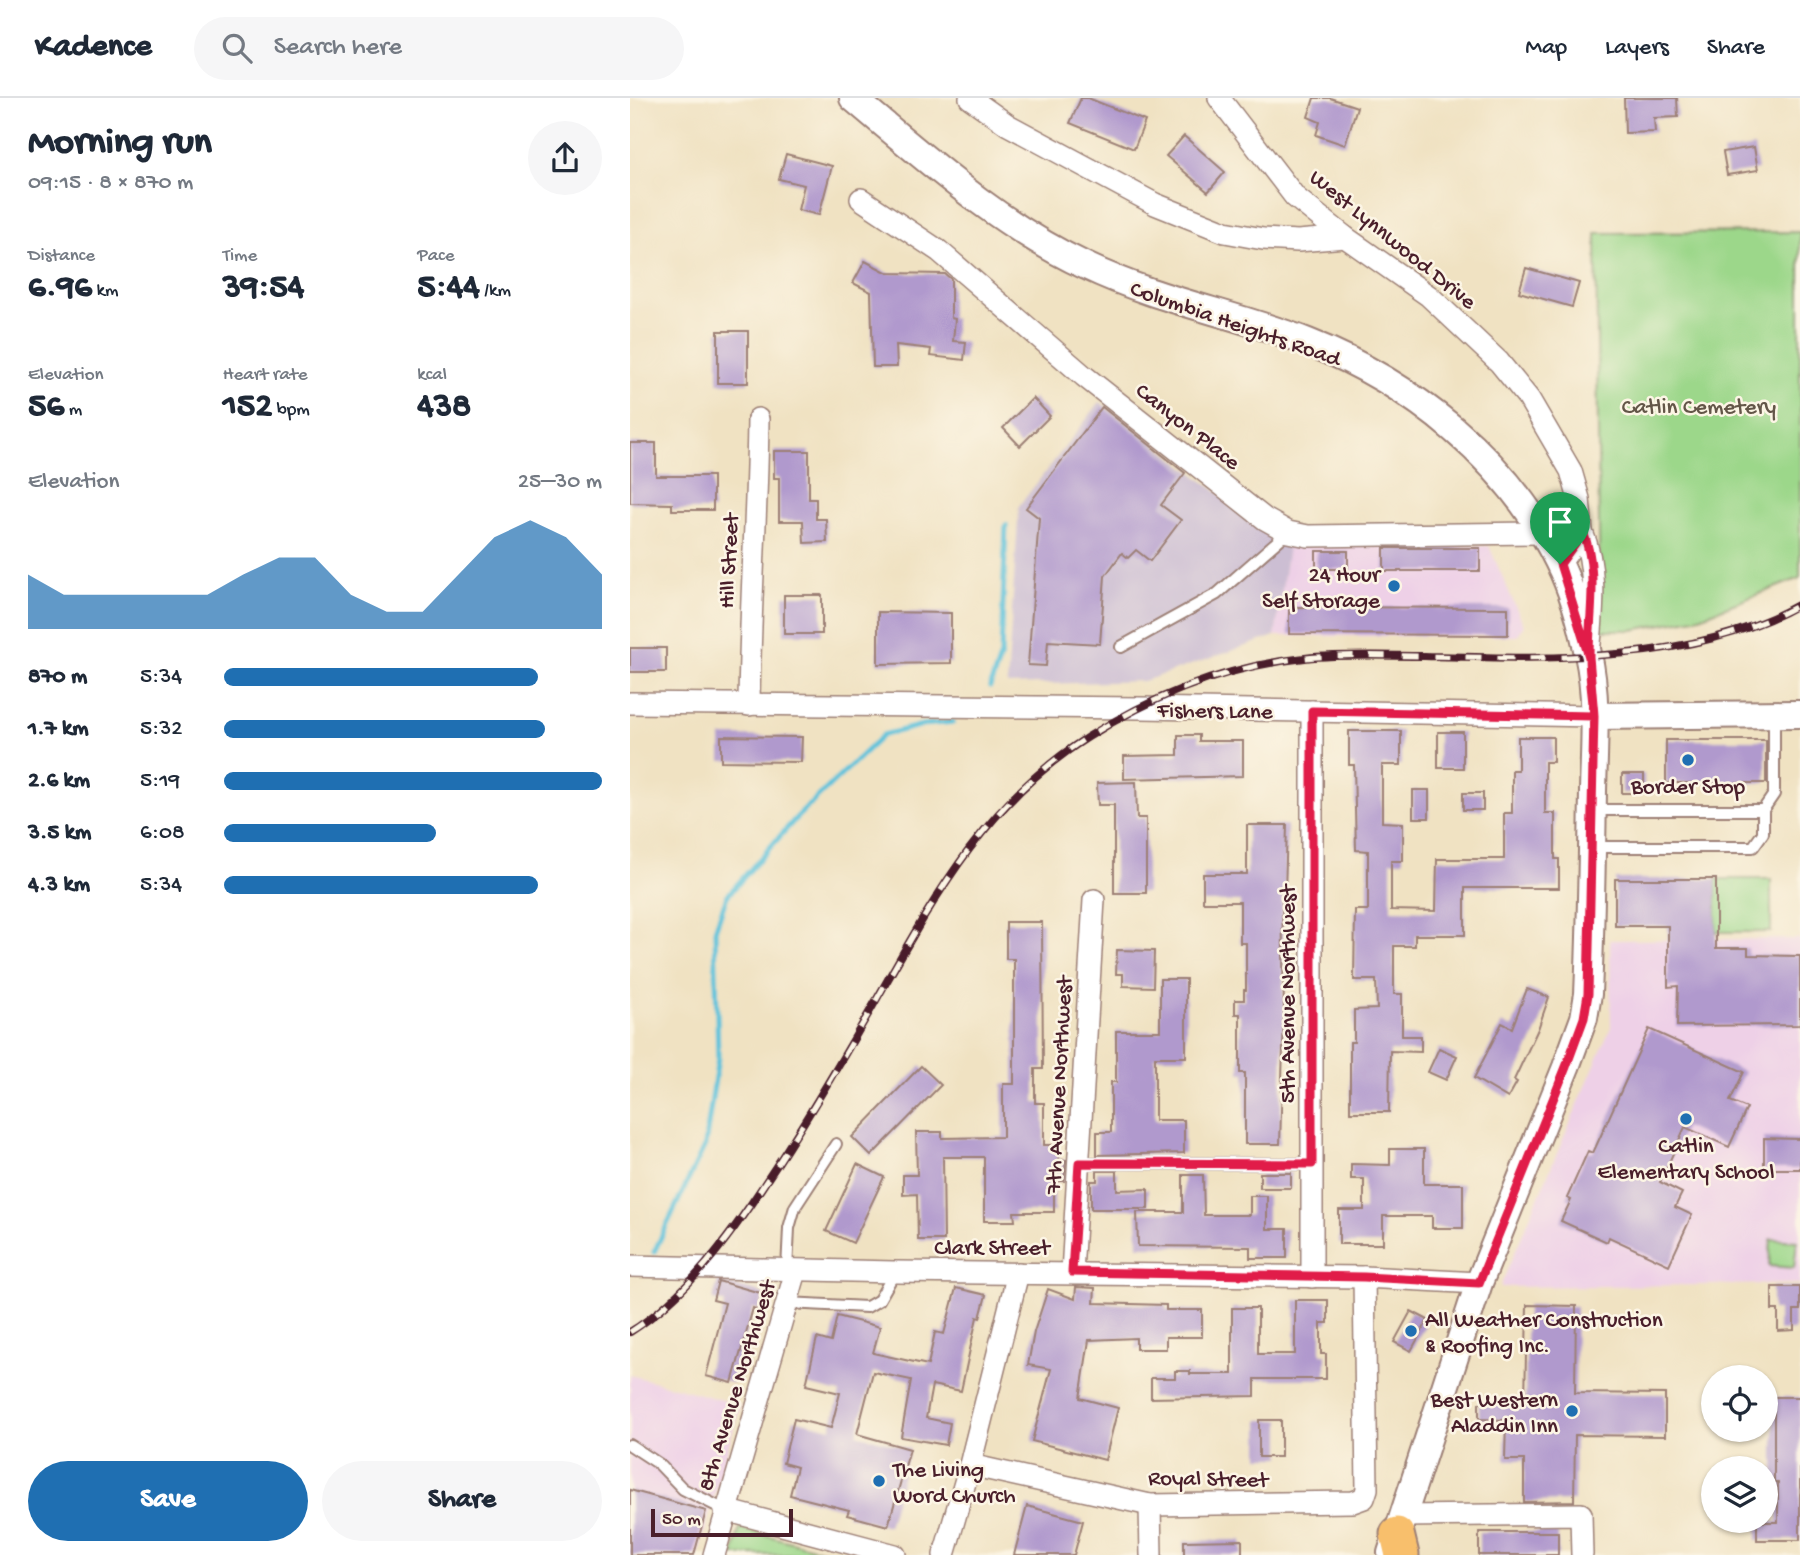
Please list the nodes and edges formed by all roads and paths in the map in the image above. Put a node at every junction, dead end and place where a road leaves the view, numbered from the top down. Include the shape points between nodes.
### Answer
1 (853, 98) edge
2 (970, 98) edge
3 (1219, 98) edge
4 (861, 199) dead end
5 (1345, 237) junction
6 (758, 419) dead end
7 (1288, 532) junction
8 (1583, 532) junction
9 (1542, 533) junction
10 (1560, 564) junction
11 (1121, 647) dead end
12 (1589, 657) junction
13 (630, 703) edge
14 (749, 705) junction
15 (1312, 711) junction
16 (1787, 714) edge
17 (1594, 716) junction
18 (1592, 810) junction
19 (1763, 810) junction
20 (1592, 847) junction
21 (1094, 900) dead end
22 (836, 1144) dead end
23 (1079, 1163) junction
24 (1312, 1164) junction
25 (630, 1266) edge
26 (791, 1270) junction
27 (895, 1272) junction
28 (1018, 1272) junction
29 (1072, 1272) junction
30 (1312, 1277) junction
31 (1364, 1277) junction
32 (1479, 1283) junction
33 (787, 1303) junction
34 (630, 1444) edge
35 (971, 1465) junction
36 (1150, 1505) junction
37 (725, 1510) junction
38 (1398, 1540) edge
39 (713, 1555) edge
40 (895, 1555) edge
41 (944, 1555) edge
42 (1151, 1555) edge
43 (1582, 1555) edge

1 - 9 street, Columbia Heights Road via 970,194 1082,265 1137,289 1310,342 1394,385 1473,446 1509,485
2 - 5 street via 1008,125 1155,204 1225,232 1298,241
3 - 5 street, West Lynnwood Drive via 1295,197
4 - 7 street, Canyon Place via 939,251 1084,376 1265,519
5 - 8 street, West Lynnwood Drive via 1429,296 1499,362 1529,398 1571,471
6 - 14 street, Hill Street
7 - 9 street, Canyon Place via 1308,536
7 - 11 lane via 1217,594
8 - 10 street
8 - 12 street, West Lynnwood Drive via 1590,550 1593,608
9 - 10 street, Columbia Heights Road
10 - 12 street, Columbia Heights Road
12 - 17 street, Columbia Heights Road
13 - 14 street, Fishers Lane
14 - 15 street, Fishers Lane
15 - 17 street, Fishers Lane
15 - 24 street, 5th Avenue Northwest
16 - 17 street, Fishers Lane
16 - 19 lane via 1774,794
17 - 18 street, Columbia Heights Road
18 - 19 lane
18 - 20 street, Columbia Heights Road
19 - 20 lane via 1763,833 1753,847
20 - 32 street, Columbia Heights Road via 1584,1018
21 - 23 street, 7th Avenue Northwest
22 - 26 lane via 795,1207 789,1228
23 - 24 lane
23 - 29 street, 7th Avenue Northwest
24 - 30 street, 5th Avenue Northwest
25 - 26 street, Clark Street
26 - 27 street, Clark Street
26 - 33 street, 8th Avenue Northwest
27 - 28 street, Clark Street
27 - 33 lane via 879,1300 867,1307
28 - 29 street, Clark Street
28 - 35 street
29 - 30 street, Clark Street
30 - 31 street, Clark Street
31 - 32 street, Clark Street
31 - 36 street, Royal Street via 1364,1498 1353,1502
32 - 38 street, Columbia Heights Road
33 - 37 street, 8th Avenue Northwest
34 - 37 lane via 659,1464 683,1489
35 - 36 street, Royal Street
35 - 41 street
36 - 42 street
37 - 39 street, 8th Avenue Northwest
37 - 40 street
38 - 43 street via 1581,1514

